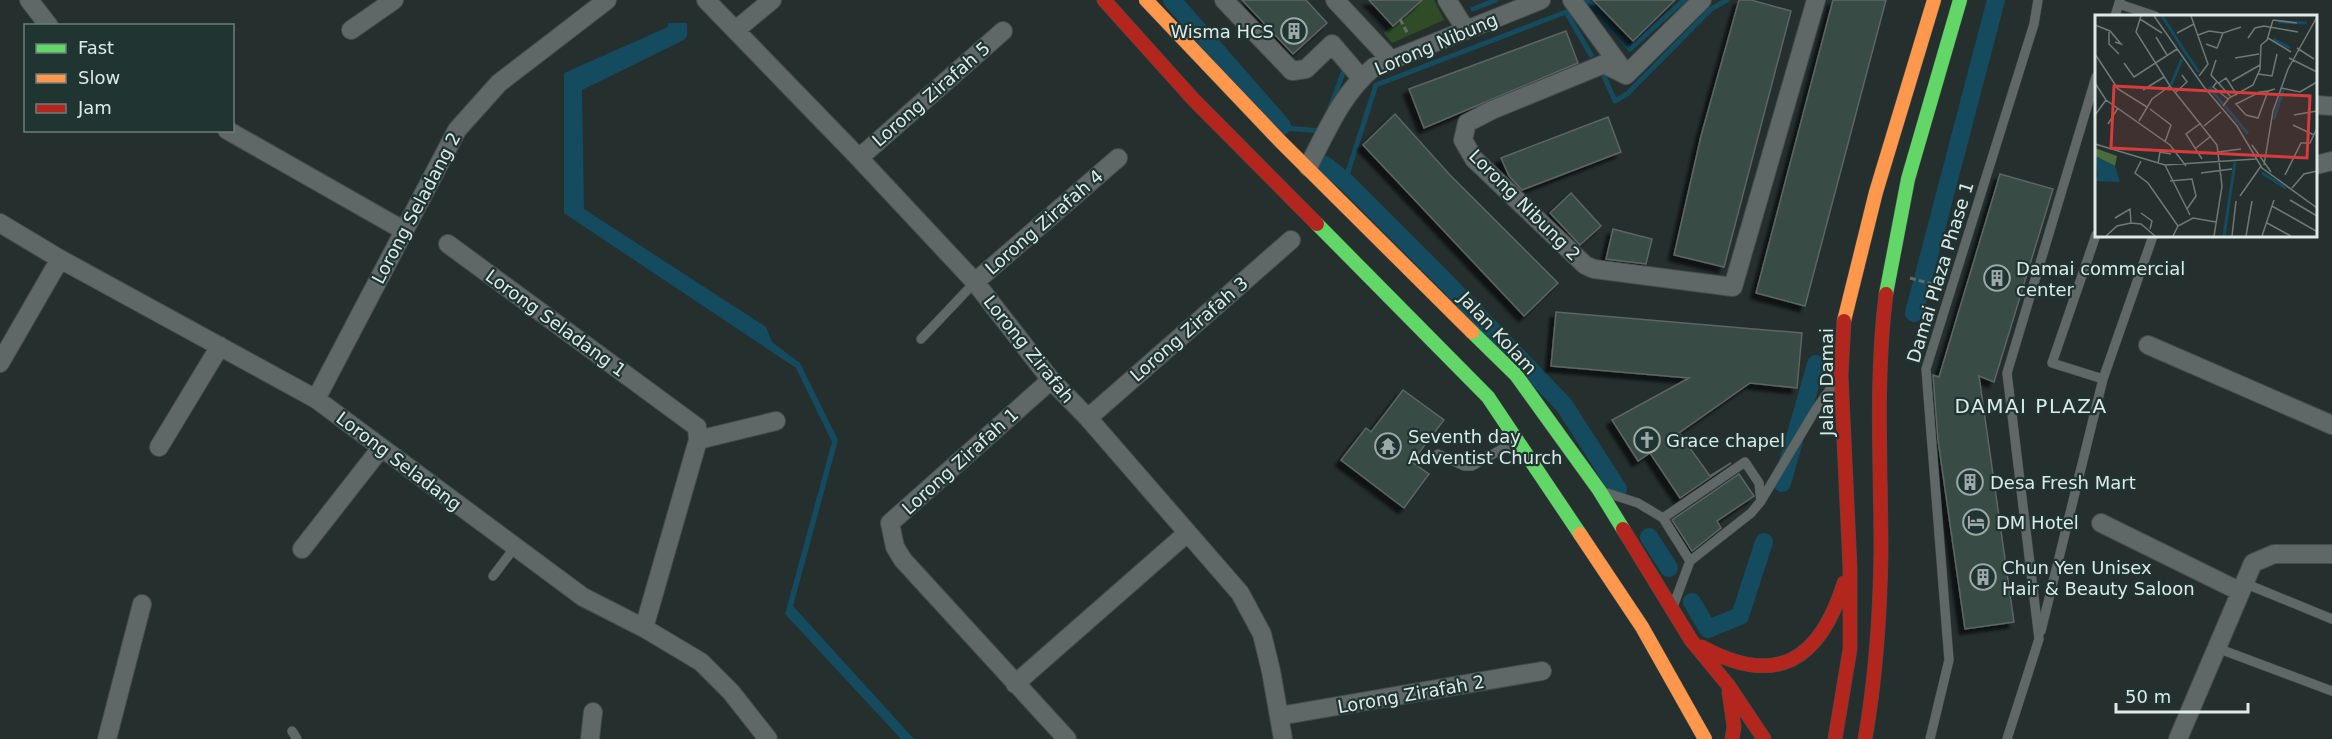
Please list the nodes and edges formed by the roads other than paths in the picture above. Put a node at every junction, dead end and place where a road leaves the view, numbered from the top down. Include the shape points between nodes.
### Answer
1 (29, 0) edge
2 (394, 0) edge
3 (607, 0) edge
4 (706, 0) edge
5 (772, 0) edge
6 (1104, 0) edge
7 (1146, 0) edge
8 (1224, 0) edge
9 (1335, 0) edge
10 (1447, 0) edge
11 (1541, 0) edge
12 (1572, 0) edge
13 (1702, 0) edge
14 (1816, 0) edge
15 (1934, 0) edge
16 (1960, 0) edge
17 (2038, 0) edge
18 (2119, 2) edge
19 (2152, 15) edge
20 (1357, 23) junction
21 (47, 24) edge
22 (737, 29) junction
23 (351, 30) dead end
24 (1466, 30) junction
25 (1003, 31) dead end
26 (1332, 44) junction
27 (1391, 60) junction
28 (1617, 70) junction
29 (1361, 78) junction
30 (2095, 84) edge
31 (2317, 105) edge
32 (2332, 106) edge
33 (231, 132) edge
34 (859, 158) junction
35 (1119, 158) dead end
36 (2332, 161) edge
37 (2317, 165) edge
38 (1308, 167) junction
39 (0, 223) edge
40 (1318, 228) junction
41 (403, 230) junction
42 (2096, 237) edge
43 (2153, 237) edge
44 (1291, 240) dead end
45 (448, 244) dead end
46 (60, 259) junction
47 (975, 282) junction
48 (921, 339) dead end
49 (2148, 345) dead end
50 (220, 346) junction
51 (0, 363) edge
52 (1841, 375) junction
53 (2103, 379) junction
54 (1051, 380) junction
55 (316, 399) junction
56 (1088, 418) junction
57 (776, 421) dead end
58 (2332, 425) edge
59 (698, 440) junction
60 (1518, 440) junction
61 (159, 447) dead end
62 (381, 448) junction
63 (1438, 454) dead end
64 (1599, 490) junction
65 (1761, 501) junction
66 (1663, 518) junction
67 (2101, 523) dead end
68 (1185, 534) junction
69 (515, 547) junction
70 (302, 549) dead end
71 (2332, 554) edge
72 (1690, 561) junction
73 (1850, 568) junction
74 (493, 576) dead end
75 (2241, 587) junction
76 (142, 604) dead end
77 (1672, 610) junction
78 (2332, 619) edge
79 (644, 628) junction
80 (2039, 639) junction
81 (1691, 640) junction
82 (2217, 648) junction
83 (1542, 671) dead end
84 (1876, 676) junction
85 (1016, 684) junction
86 (1728, 686) junction
87 (2332, 691) edge
88 (593, 712) dead end
89 (1279, 716) junction
90 (1695, 733) edge
91 (106, 739) edge
92 (590, 739) edge
93 (768, 739) edge
94 (1067, 739) edge
95 (1283, 739) edge
96 (1705, 739) edge
97 (1732, 739) edge
98 (1764, 739) edge
99 (1835, 739) edge
100 (1864, 739) edge
101 (1874, 739) edge
102 (1930, 739) edge
103 (2007, 739) edge
104 (2178, 739) edge

1 - 21 street
2 - 23 street
3 - 41 street, Lorong Seladang 2 via 499,83 476,107 457,130
4 - 22 street, Lorong Zirafah
5 - 22 street
6 - 40 main road
7 - 38 main road, Jalan Kolam
8 - 26 street via 1292,71 1306,69
9 - 20 street
10 - 24 street
11 - 24 street, Lorong Nibung
12 - 28 street
13 - 28 street, Lorong Nibung 2
14 - 28 street, Lorong Nibung 2 via 1733,287 1614,273 1585,265 1474,159 1463,140 1467,123 1492,110
15 - 52 main road, Jalan Damai via 1864,234 1844,319
16 - 84 main road via 1903,196 1888,275 1880,363
17 - 102 lane, Damai Plaza Phase 1 via 2034,24 1926,369 1949,660
18 - 19 lane
20 - 26 street
20 - 27 street
22 - 34 street, Lorong Zirafah
24 - 27 street, Lorong Nibung
25 - 34 street, Lorong Zirafah 5
26 - 29 street
27 - 29 street, Lorong Nibung
29 - 38 street, Lorong Nibung via 1340,106
30 - 80 lane via 2007,374
31 - 32 street
33 - 41 street
34 - 47 street, Lorong Zirafah
35 - 47 street, Lorong Zirafah 4
36 - 37 street
38 - 40 main road via 1308,202
38 - 64 main road, Jalan Kolam via 1516,375
39 - 46 street, Lorong Seladang
40 - 60 main road via 1488,397
41 - 55 street, Lorong Seladang 2
42 - 53 lane via 2052,363
43 - 53 lane
44 - 56 street, Lorong Zirafah 3
45 - 59 street, Lorong Seladang 1 via 697,427
46 - 50 street, Lorong Seladang
46 - 51 street
47 - 48 lane, Lorong Zirafah 4
47 - 54 street, Lorong Zirafah
49 - 58 street
50 - 55 street, Lorong Seladang
50 - 61 street
52 - 65 lane
52 - 73 main road, Jalan Damai
53 - 80 lane
54 - 56 street, Lorong Zirafah
54 - 85 street, Lorong Zirafah 1 via 890,523 895,547 903,560
55 - 62 street, Lorong Seladang
56 - 68 street, Lorong Zirafah
57 - 59 street
59 - 79 street
60 - 63 lane via 1472,466
60 - 90 main road via 1642,627
62 - 69 street, Lorong Seladang
62 - 70 street
64 - 66 lane via 1638,503
64 - 77 main road, Jalan Kolam
65 - 66 lane via 1759,483 1744,462
65 - 72 lane
66 - 72 lane
67 - 75 street
68 - 85 street
68 - 89 street, Lorong Zirafah via 1239,593 1262,634
69 - 74 lane
69 - 79 street, Lorong Seladang via 583,597
71 - 75 street via 2263,557 2253,563
72 - 77 lane
73 - 81 main road via 1820,637 1787,662 1763,668 1722,659
73 - 99 main road, Jalan Damai via 1850,649
75 - 78 lane
75 - 82 street
76 - 91 street
77 - 81 main road, Jalan Kolam
79 - 93 street, Lorong Seladang via 701,662
80 - 103 lane
81 - 86 main road, Jalan Kolam
82 - 87 lane
82 - 104 street
83 - 89 street, Lorong Zirafah 2
84 - 100 main road
84 - 101 main road
85 - 94 street, Lorong Zirafah 1
86 - 97 main road
86 - 98 main road, Jalan Kolam
88 - 92 street
89 - 95 street, Lorong Zirafah
90 - 96 main road

